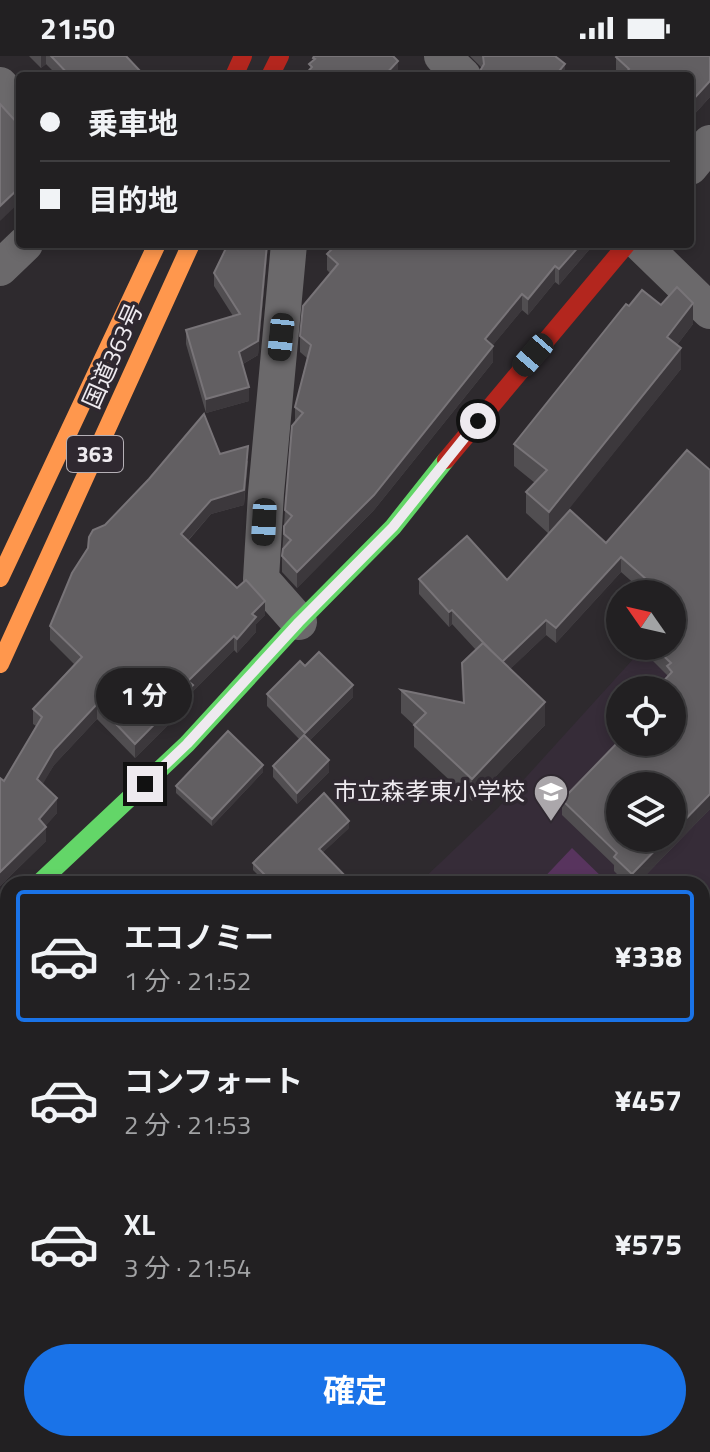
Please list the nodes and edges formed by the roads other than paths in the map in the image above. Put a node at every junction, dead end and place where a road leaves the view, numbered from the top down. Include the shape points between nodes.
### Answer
1 (442, 56) edge
2 (459, 72) edge
3 (0, 85) edge
4 (16, 103) edge
5 (710, 143) edge
6 (694, 162) edge
7 (21, 248) edge
8 (289, 248) edge
9 (624, 248) edge
10 (645, 248) edge
11 (157, 253) edge
12 (0, 268) edge
13 (710, 311) edge
14 (0, 578) edge
15 (299, 622) junction
16 (0, 664) edge
17 (47, 876) edge

1 - 2 street
3 - 4 street
5 - 6 street
7 - 12 street
8 - 15 street via 261,579
9 - 15 main road via 393,527
10 - 13 street
11 - 14 main road, 国道363号 / 363
11 - 16 main road, 国道363号 / 363
15 - 17 main road via 187,744

